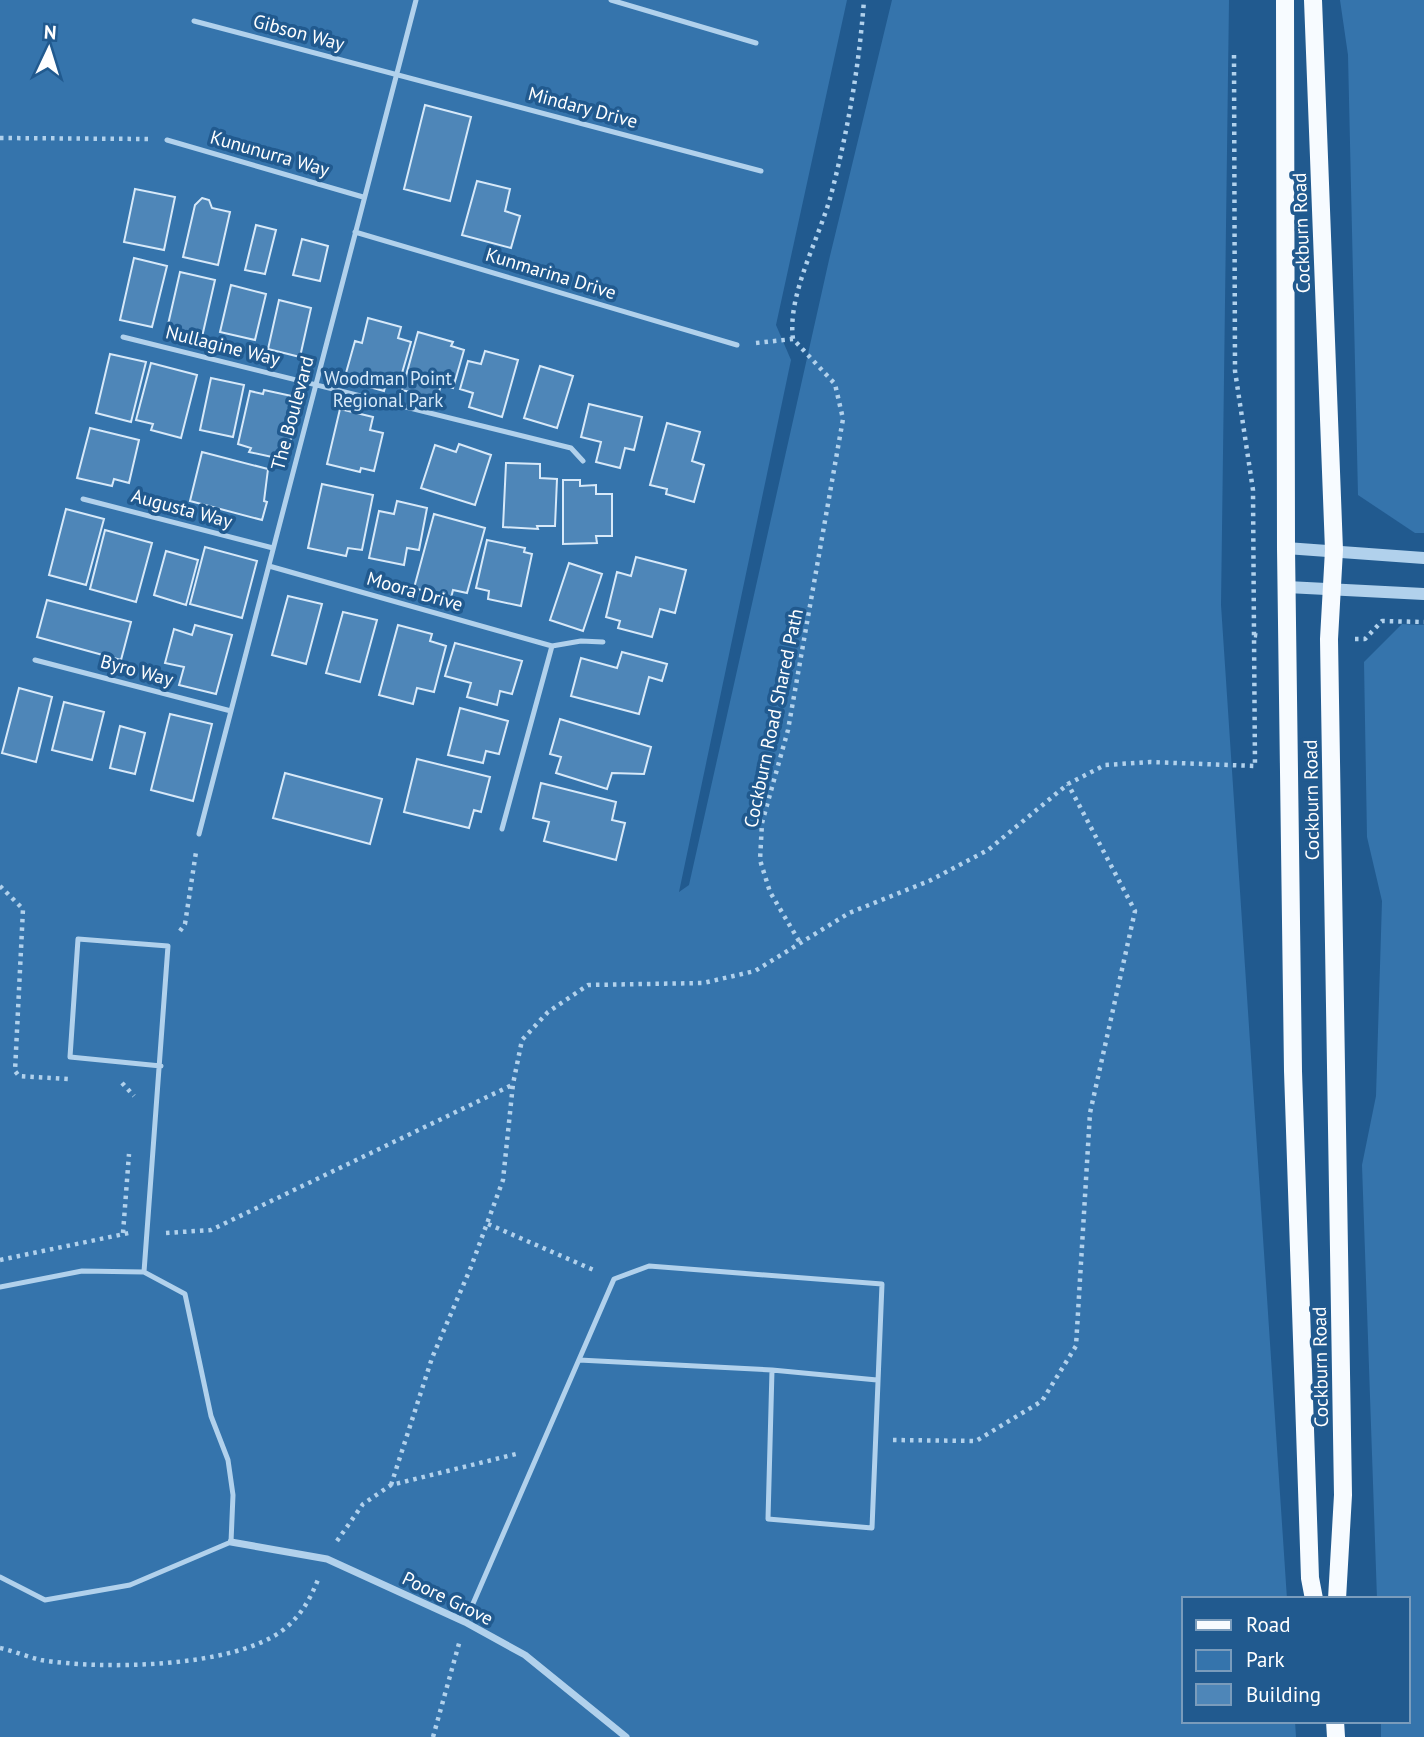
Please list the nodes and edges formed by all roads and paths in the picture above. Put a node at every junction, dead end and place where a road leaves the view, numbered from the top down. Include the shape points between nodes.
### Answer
1 (416, 0) edge
2 (611, 0) edge
3 (864, 0) edge
4 (1285, 0) edge
5 (1313, 0) edge
6 (194, 21) dead end
7 (756, 43) dead end
8 (1234, 55) dead end
9 (396, 74) junction
10 (0, 138) edge
11 (167, 140) joint
12 (761, 171) dead end
13 (363, 197) junction
14 (355, 232) junction
15 (123, 337) dead end
16 (793, 339) junction
17 (737, 345) joint
18 (315, 385) junction
19 (583, 461) dead end
20 (83, 499) dead end
21 (273, 548) junction
22 (1286, 548) junction
23 (1334, 550) junction
24 (1424, 558) edge
25 (268, 566) junction
26 (1287, 586) junction
27 (1333, 589) junction
28 (1424, 594) edge
29 (1424, 622) edge
30 (1254, 635) junction
31 (1288, 638) junction
32 (1329, 639) junction
33 (603, 642) dead end
34 (552, 646) junction
35 (35, 660) dead end
36 (231, 711) junction
37 (1068, 783) junction
38 (502, 829) dead end
39 (199, 834) joint
40 (799, 941) junction
41 (168, 946) junction
42 (161, 1066) junction
43 (513, 1084) junction
44 (488, 1224) junction
45 (146, 1232) junction
46 (0, 1260) edge
47 (144, 1272) junction
48 (614, 1279) junction
49 (0, 1287) edge
50 (579, 1360) junction
51 (772, 1370) junction
52 (877, 1380) junction
53 (875, 1439) junction
54 (538, 1449) junction
55 (391, 1485) junction
56 (231, 1542) junction
57 (327, 1559) junction
58 (0, 1577) edge
59 (1314, 1597) edge
60 (1337, 1597) edge
61 (465, 1622) junction
62 (0, 1647) edge
63 (433, 1737) edge
64 (626, 1737) edge

1 - 9 lane, The Boulevard
2 - 7 lane
3 - 16 path via 858,74 830,197 793,310
4 - 22 main road, Cockburn Road
5 - 23 main road, Cockburn Road
6 - 9 lane, Gibson Way
8 - 30 path via 1235,371 1253,490
9 - 12 lane, Mindary Drive
9 - 13 lane, The Boulevard
10 - 11 path
11 - 13 lane, Kununurra Way
13 - 14 lane, The Boulevard
14 - 17 lane, Kunmarina Drive
14 - 18 lane, The Boulevard
15 - 18 lane, Nullagine Way
16 - 17 path
16 - 40 path, Cockburn Road Shared Path via 835,384 843,419 788,730 762,823 760,860 770,891
18 - 19 lane, Nullagine Way via 570,448
18 - 21 lane, The Boulevard
20 - 21 lane, Augusta Way
21 - 25 lane, The Boulevard
22 - 23 street
22 - 26 main road, Cockburn Road
23 - 24 street
23 - 27 main road, Cockburn Road
25 - 34 lane, Moora Drive
25 - 36 lane, The Boulevard
26 - 27 street
26 - 31 main road, Cockburn Road
27 - 28 street
27 - 32 main road, Cockburn Road
29 - 32 path via 1382,621 1365,639
30 - 31 path
30 - 37 path via 1255,766 1105,765
31 - 59 main road, Cockburn Road via 1293,1071
32 - 60 main road, Cockburn Road via 1343,1495
33 - 34 lane, Moora Drive
34 - 38 lane
35 - 36 lane, Byro Way
36 - 39 lane, The Boulevard
37 - 40 path via 988,849
37 - 53 path via 1135,911 1090,1113 1076,1346 1042,1401 976,1440
39 - 41 path via 185,925
40 - 43 path via 755,971 703,983 588,985 548,1012 522,1040
41 - 42 lane
41 - 42 lane via 78,939 69,1057
42 - 45 lane
43 - 44 path via 503,1180
43 - 45 path via 211,1230
44 - 48 path
44 - 55 path via 432,1358
45 - 46 path via 122,1233
45 - 47 lane
47 - 49 lane via 82,1271
47 - 56 lane via 184,1294 211,1416 228,1460 233,1495
48 - 50 lane
48 - 52 lane via 649,1266 882,1284
50 - 51 lane
50 - 54 lane
51 - 52 lane
51 - 53 lane via 768,1519 872,1528
52 - 53 lane
54 - 55 path
54 - 61 lane
55 - 57 path via 347,1522
56 - 57 street, Poore Grove
56 - 58 lane via 130,1585 45,1600
57 - 61 street, Poore Grove
57 - 62 path via 308,1604 283,1630 251,1648 201,1660 112,1664 41,1660
61 - 63 path
61 - 64 street, Poore Grove via 525,1654

